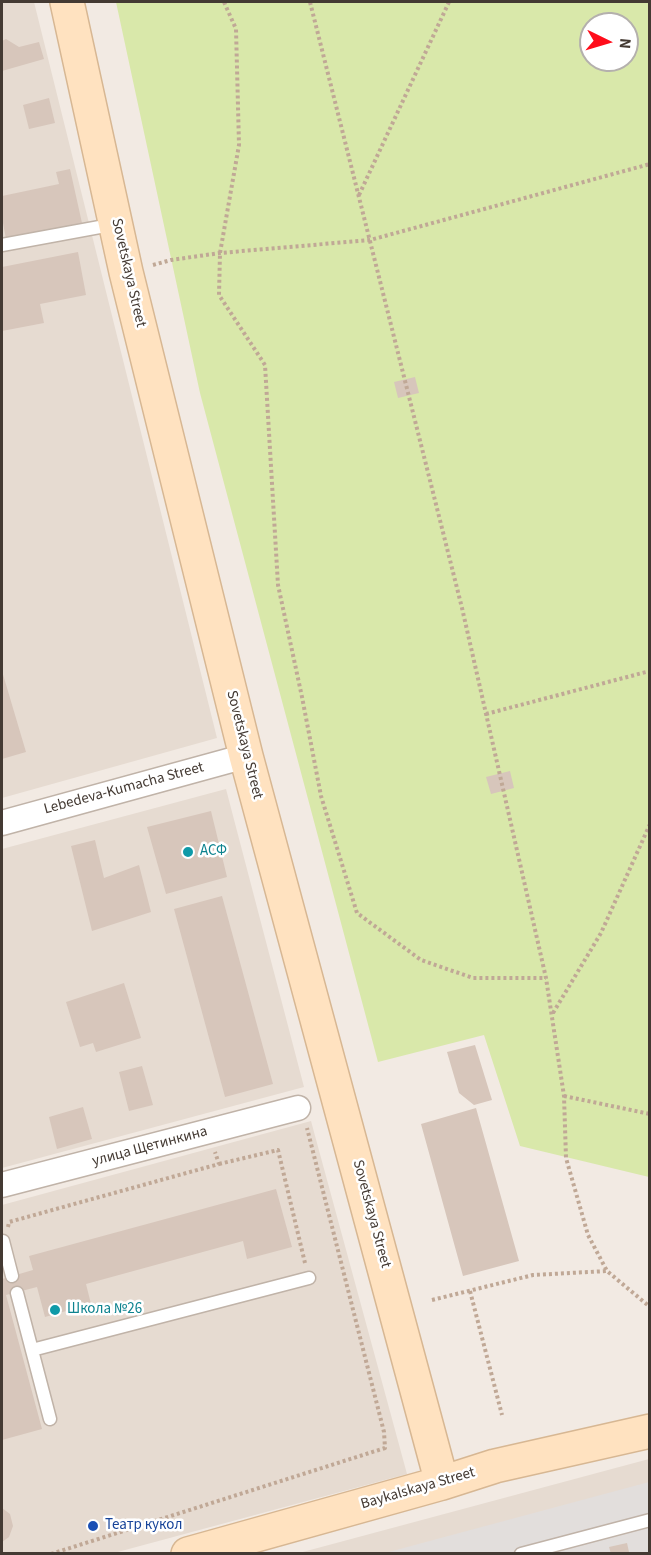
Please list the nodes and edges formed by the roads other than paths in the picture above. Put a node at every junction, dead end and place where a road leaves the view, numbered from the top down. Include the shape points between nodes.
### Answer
1 (67, 2) edge
2 (117, 224) junction
3 (2, 245) edge
4 (246, 756) junction
5 (2, 823) edge
6 (302, 1113) road end
7 (2, 1185) edge
8 (2, 1241) edge
9 (12, 1276) dead end
10 (309, 1278) road end
11 (17, 1293) dead end
12 (32, 1350) junction
13 (50, 1419) dead end
14 (650, 1431) edge
15 (442, 1483) junction
16 (650, 1521) edge
17 (188, 1554) edge
18 (521, 1554) edge

1 - 2 main road, Sovetskaya Street
2 - 3 lane
2 - 4 main road, Sovetskaya Street
4 - 5 street, Lebedeva-Kumacha Street
4 - 15 main road, Sovetskaya Street
6 - 7 street, улица Щетинкина
8 - 9 lane
10 - 12 lane
11 - 12 lane
12 - 13 lane
14 - 15 main road, Baykalskaya Street via 495,1466
15 - 17 main road, Baykalskaya Street
16 - 18 lane

